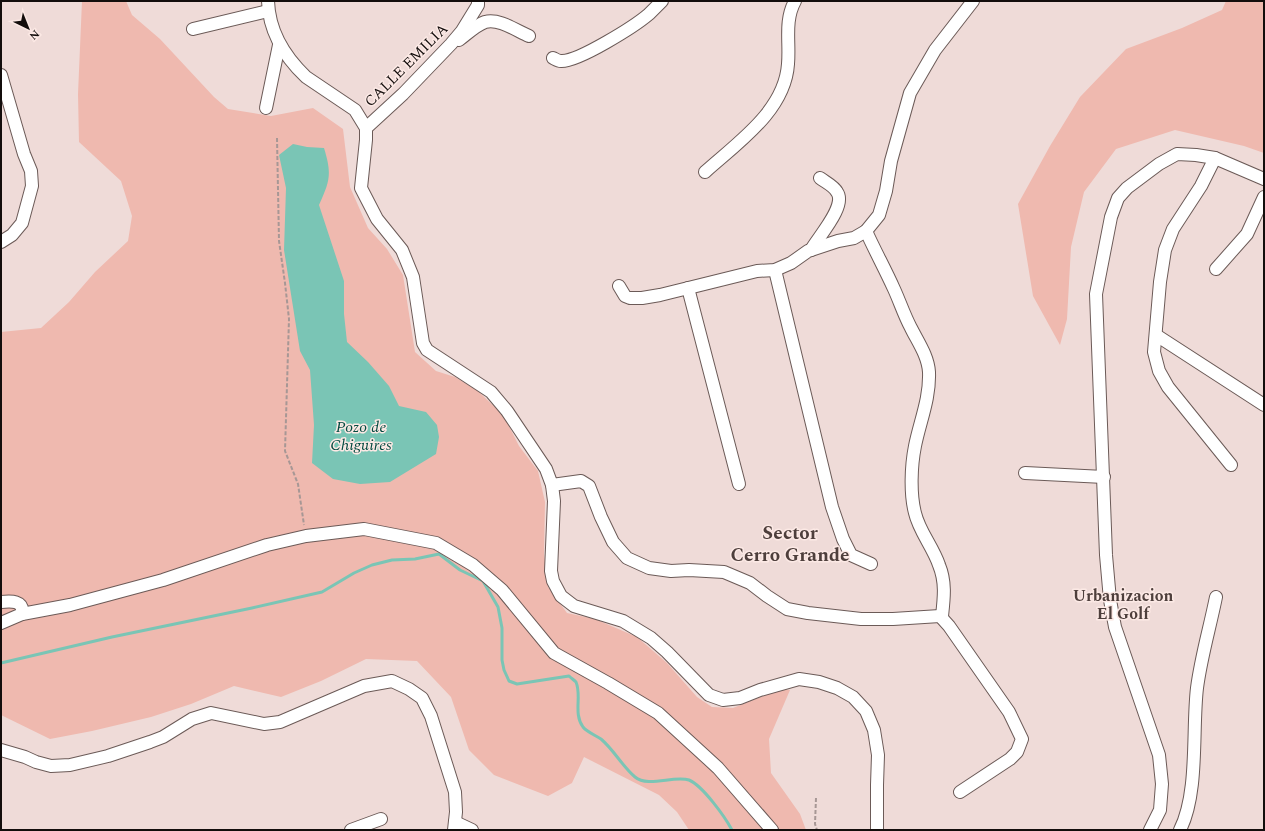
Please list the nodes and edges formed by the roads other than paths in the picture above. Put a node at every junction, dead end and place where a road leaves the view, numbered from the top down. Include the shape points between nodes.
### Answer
1 (478, 1) edge
2 (795, 1) edge
3 (973, 1) edge
4 (666, 4) edge
5 (268, 6) edge
6 (193, 29) dead end
7 (529, 36) dead end
8 (451, 44) junction
9 (279, 45) junction
10 (553, 58) dead end
11 (1, 75) edge
12 (266, 108) dead end
13 (366, 128) junction
14 (1214, 158) junction
15 (705, 172) dead end
16 (820, 178) dead end
17 (1264, 179) edge
18 (1264, 197) edge
19 (866, 231) junction
20 (1, 242) edge
21 (811, 250) junction
22 (1216, 269) dead end
23 (775, 270) junction
24 (619, 286) dead end
25 (688, 288) junction
26 (1156, 336) junction
27 (1264, 405) edge
28 (1231, 465) dead end
29 (1026, 473) dead end
30 (1104, 477) junction
31 (739, 484) dead end
32 (552, 485) junction
33 (871, 564) dead end
34 (1216, 598) dead end
35 (1, 602) edge
36 (22, 614) junction
37 (940, 616) junction
38 (1, 623) edge
39 (1, 750) edge
40 (960, 792) dead end
41 (381, 818) dead end
42 (454, 826) edge
43 (350, 830) edge
44 (472, 830) edge
45 (772, 830) edge
46 (877, 830) edge
47 (1150, 830) edge
48 (1180, 830) edge

1 - 8 street, CALLE EMILIA via 462,31
2 - 15 street via 788,18 788,64 785,81 775,103 763,120
3 - 19 street via 935,50 910,93 879,215
4 - 10 street via 620,35 591,50 569,60 560,61
5 - 6 street
5 - 9 street
7 - 8 street via 492,21 484,22
8 - 13 street, CALLE EMILIA
9 - 12 street
9 - 13 street via 306,77 355,110
11 - 20 street via 31,171 32,186 22,223 12,235
13 - 32 street via 361,188 377,219 402,250 413,276 423,343 427,350 491,392 546,469
14 - 17 street
14 - 26 street via 1201,186 1173,229 1165,250
14 - 30 street via 1177,154 1159,164 1127,188 1118,198 1111,217 1096,294
16 - 21 street via 837,191 839,202 835,213
18 - 22 street via 1247,234
19 - 21 street via 854,238
19 - 37 street via 923,351 929,371 928,397 914,454 912,490 915,513 944,579
21 - 23 street
23 - 25 street via 757,271
23 - 33 street via 842,540 851,555
24 - 25 street via 630,298 660,295
25 - 31 street
26 - 27 street
26 - 28 street via 1154,352 1159,371 1168,387
29 - 30 street
30 - 47 street via 1106,555 1115,627 1159,755 1162,784 1160,810
32 - 37 street via 581,481 589,486 613,542 627,558 649,568 724,572 750,583 787,608 808,613 861,619
32 - 46 street via 554,501 551,571 561,596 574,606 623,621 652,638 709,695 723,700 740,698 799,679 837,688 853,697 866,711 874,730 878,755
34 - 48 street via 1197,688 1191,784 1188,808
35 - 36 street via 14,601 20,604
36 - 38 street
36 - 45 street via 70,605 163,580 306,536 364,529 436,543 473,565 502,590 554,653 658,713 718,768
37 - 40 street via 1009,712 1022,739 1017,752 1010,759
39 - 42 street via 51,766 70,765 150,742 192,719 211,713 264,724 280,722 364,686 392,681 422,698 431,716 456,792
41 - 43 street
42 - 44 street

